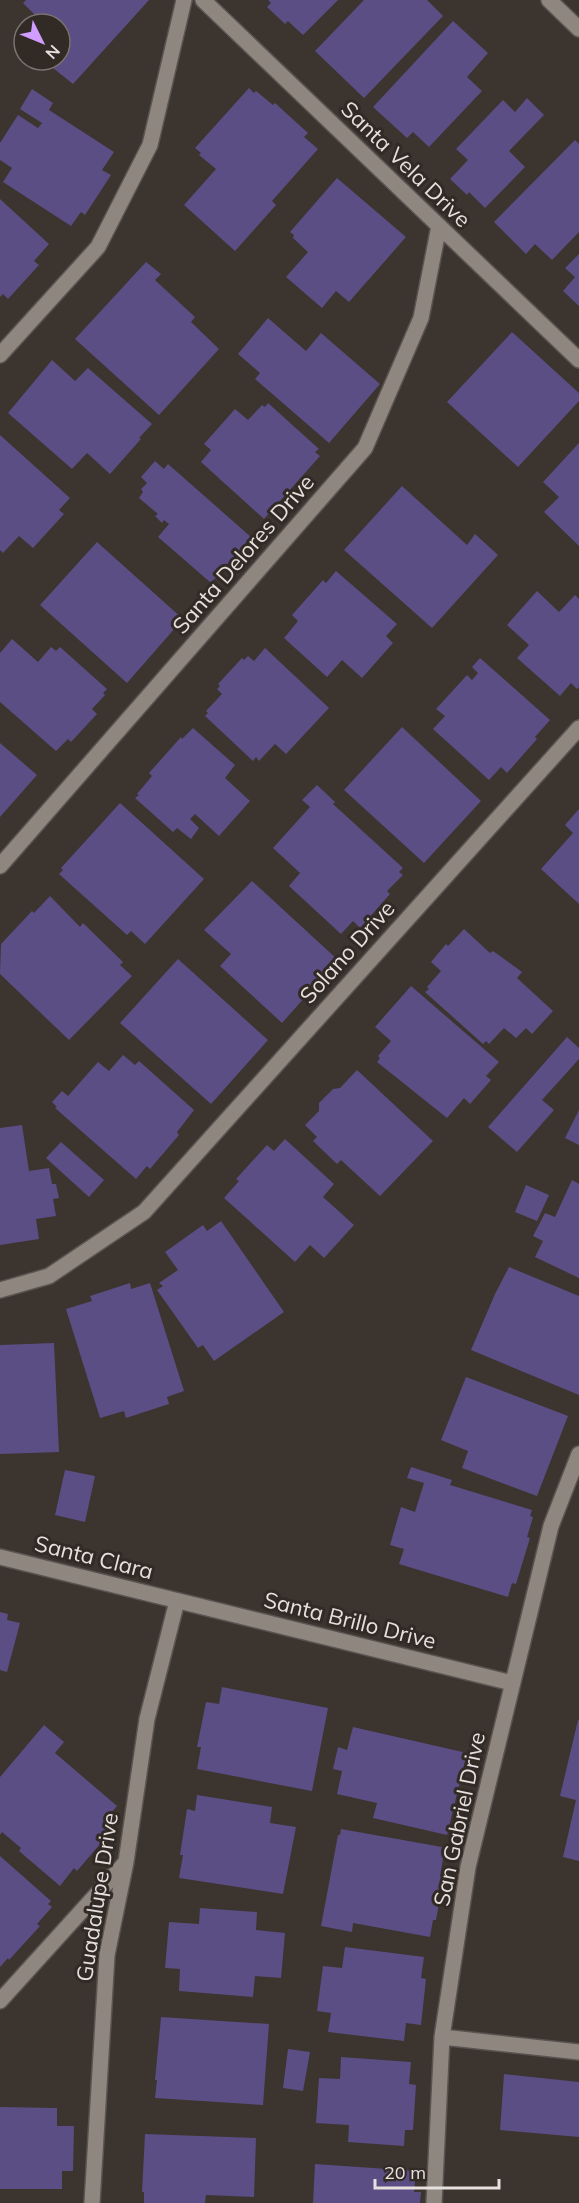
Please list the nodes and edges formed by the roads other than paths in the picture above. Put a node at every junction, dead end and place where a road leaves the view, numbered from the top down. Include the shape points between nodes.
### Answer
1 (184, 0) edge
2 (203, 0) edge
3 (549, 0) edge
4 (579, 29) edge
5 (439, 226) junction
6 (0, 355) edge
7 (579, 360) edge
8 (579, 728) edge
9 (0, 866) edge
10 (0, 1290) edge
11 (579, 1454) edge
12 (0, 1557) edge
13 (177, 1601) junction
14 (512, 1683) junction
15 (126, 1862) junction
16 (0, 2001) edge
17 (442, 2037) junction
18 (579, 2052) edge
19 (92, 2203) edge
20 (434, 2203) edge

1 - 6 street via 150,146 98,248
2 - 5 street, Santa Vela Drive
3 - 4 street
5 - 7 street, Santa Vela Drive
5 - 9 street, Santa Delores Drive via 421,318 365,448
8 - 10 street, Solano Drive via 144,1212 49,1276
11 - 14 street, San Gabriel Drive via 551,1526
12 - 13 street, Santa Clara
13 - 14 street, Santa Brillo Drive
13 - 15 street, Guadalupe Drive via 147,1719
14 - 17 street, San Gabriel Drive via 468,1867
15 - 16 street
15 - 19 street, Guadalupe Drive via 108,1955
17 - 18 street
17 - 20 street, San Gabriel Drive

